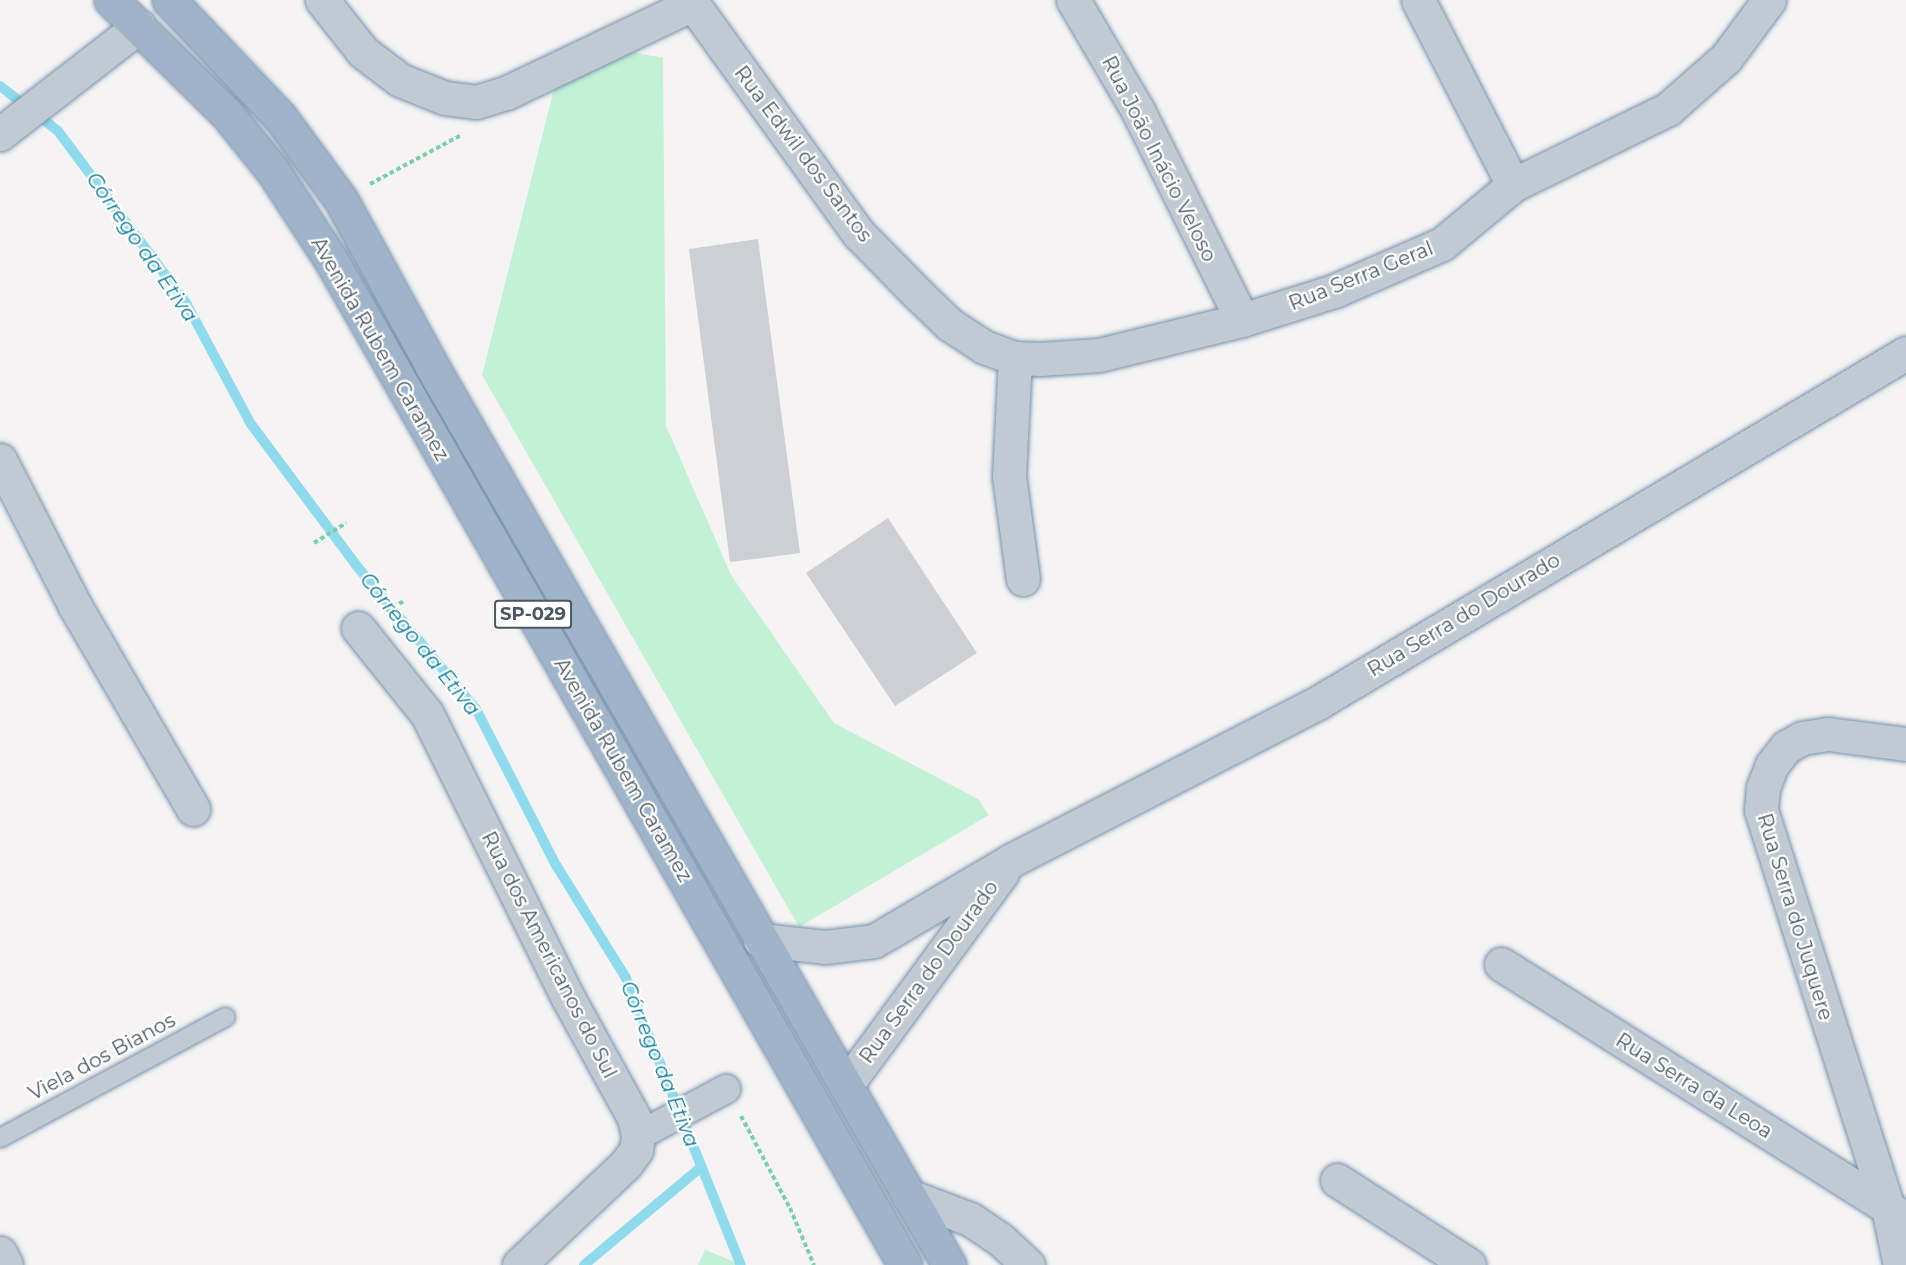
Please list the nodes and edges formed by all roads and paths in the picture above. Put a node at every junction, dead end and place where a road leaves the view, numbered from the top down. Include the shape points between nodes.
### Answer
1 (111, 0) edge
2 (169, 0) edge
3 (322, 0) edge
4 (1073, 0) edge
5 (1418, 0) edge
6 (1769, 0) edge
7 (692, 2) edge
8 (139, 26) junction
9 (471, 129) dead end
10 (5, 131) edge
11 (1513, 185) junction
12 (341, 200) junction
13 (1242, 320) junction
14 (1906, 353) edge
15 (1015, 358) junction
16 (0, 460) edge
17 (346, 523) dead end
18 (314, 543) dead end
19 (1023, 579) dead end
20 (358, 628) dead end
21 (1906, 744) edge
22 (193, 809) dead end
23 (1012, 860) junction
24 (901, 927) junction
25 (760, 940) junction
26 (1501, 964) dead end
27 (935, 965) junction
28 (226, 1017) dead end
29 (847, 1084) junction
30 (716, 1094) joint
31 (648, 1131) junction
32 (0, 1138) edge
33 (1337, 1180) dead end
34 (909, 1196) junction
35 (1897, 1214) edge
36 (0, 1253) edge
37 (6, 1265) edge
38 (519, 1265) edge
39 (814, 1265) edge
40 (905, 1265) edge
41 (949, 1265) edge
42 (1028, 1265) edge
43 (1469, 1265) edge
44 (1900, 1265) edge

1 - 8 highway, Avenida Rubem Caramez / SP-029
2 - 12 highway, Avenida Rubem Caramez / SP-029 via 280,117
3 - 7 street via 363,52 400,80 445,98 476,102 506,93
4 - 13 street, Rua João Inácio Veloso via 1138,111
5 - 11 street
6 - 11 street, Rua Serra Geral via 1726,58 1668,109
7 - 15 street, Rua Edwil dos Santos via 860,234 949,324 984,347
8 - 10 street
8 - 40 highway, Avenida Rubem Caramez / SP-029 via 227,114 273,171 331,260
9 - 12 path
11 - 13 street, Rua Serra Geral via 1442,244 1334,291
12 - 25 highway, Avenida Rubem Caramez / SP-029
13 - 15 street, Rua Serra Geral via 1099,355
14 - 23 street, Rua Serra do Dourado via 1319,702
15 - 19 street via 1009,476
16 - 22 street via 75,606
17 - 18 path
20 - 31 street, Rua dos Americanos do Sul via 427,714 567,996 634,1118
21 - 35 street, Rua Serra do Juquere via 1828,734 1802,738 1786,747 1772,765 1762,788 1761,810
23 - 24 street, Rua Serra do Dourado
23 - 27 street, Rua Serra do Dourado
24 - 25 street, Rua Serra do Dourado via 853,947
24 - 27 street
25 - 29 highway, Avenida Rubem Caramez / SP-029
26 - 35 street, Rua Serra da Leoa
27 - 29 street, Rua Serra do Dourado
28 - 32 lane, Viela dos Bianos
29 - 34 highway, Avenida Rubem Caramez / SP-029
30 - 31 street
30 - 39 path via 790,1208
31 - 38 street via 626,1164
33 - 43 street
34 - 41 highway, Avenida Rubem Caramez / SP-029
34 - 42 street via 970,1219
35 - 44 street, Rua Serra do Juquere
36 - 37 street

